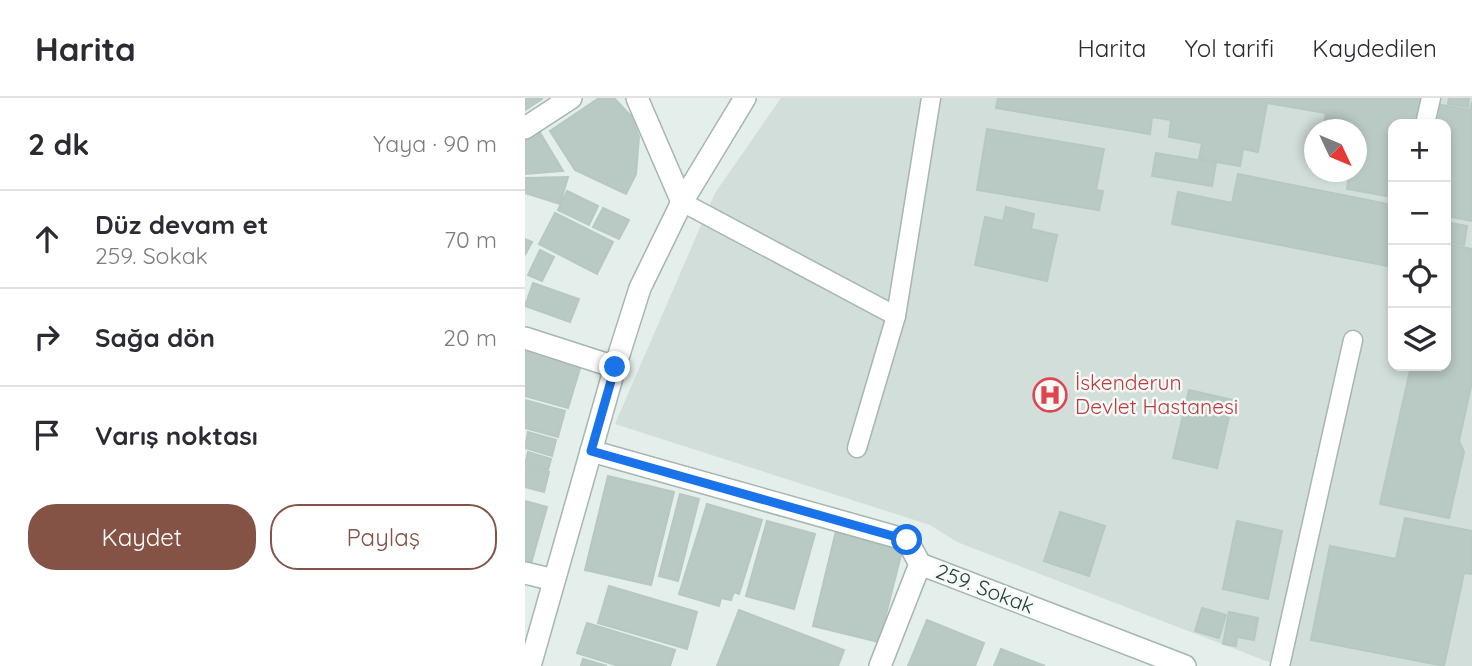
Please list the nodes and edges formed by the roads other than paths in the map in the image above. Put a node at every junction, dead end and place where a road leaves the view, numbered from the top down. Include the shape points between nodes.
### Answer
1 (571, 98) edge
2 (637, 98) edge
3 (931, 98) edge
4 (1431, 98) edge
5 (740, 102) edge
6 (1426, 119) edge
7 (525, 128) edge
8 (682, 202) junction
9 (896, 316) junction
10 (525, 338) edge
11 (1353, 340) dead end
12 (615, 367) junction
13 (857, 448) dead end
14 (591, 451) junction
15 (920, 564) junction
16 (525, 573) edge
17 (554, 580) junction
18 (530, 666) edge
19 (880, 666) edge
20 (1185, 666) edge
21 (1280, 666) edge

1 - 7 street
2 - 8 street
3 - 9 lane
4 - 6 lane
5 - 8 street
8 - 9 lane
8 - 12 street via 640,288
9 - 13 lane
10 - 12 street
11 - 21 lane
12 - 14 street
14 - 15 street, 259. Sokak via 907,540
14 - 17 street
15 - 19 street
15 - 20 street, 259. Sokak
16 - 17 street
17 - 18 street

